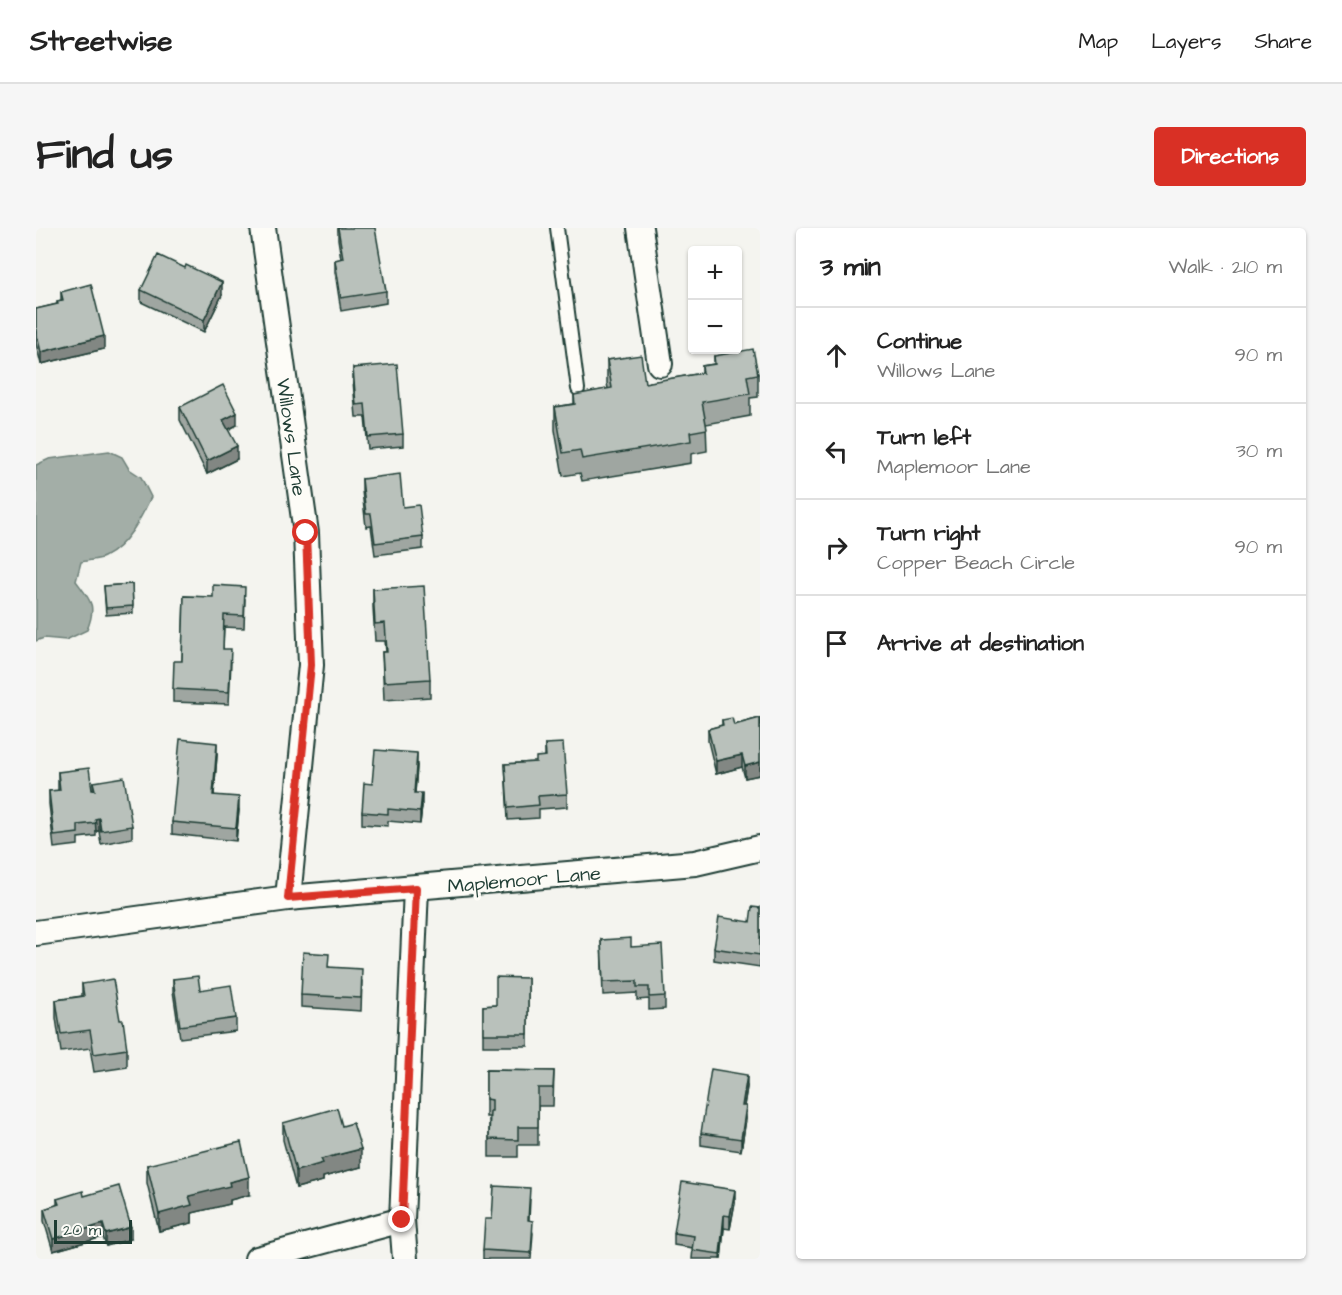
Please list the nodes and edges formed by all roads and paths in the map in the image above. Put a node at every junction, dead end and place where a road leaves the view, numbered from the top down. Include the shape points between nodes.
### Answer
1 (262, 228) edge
2 (557, 228) edge
3 (640, 228) edge
4 (660, 364) dead end
5 (578, 389) dead end
6 (760, 848) edge
7 (416, 888) junction
8 (288, 898) junction
9 (36, 933) edge
10 (402, 1220) junction
11 (257, 1259) edge
12 (405, 1259) edge

1 - 8 street, Willows Lane via 307,555 311,665
2 - 5 lane
3 - 4 street
6 - 7 street, Maplemoor Lane via 696,863
7 - 8 street, Maplemoor Lane
7 - 10 street
8 - 9 street, Maplemoor Lane
10 - 11 street
10 - 12 street

